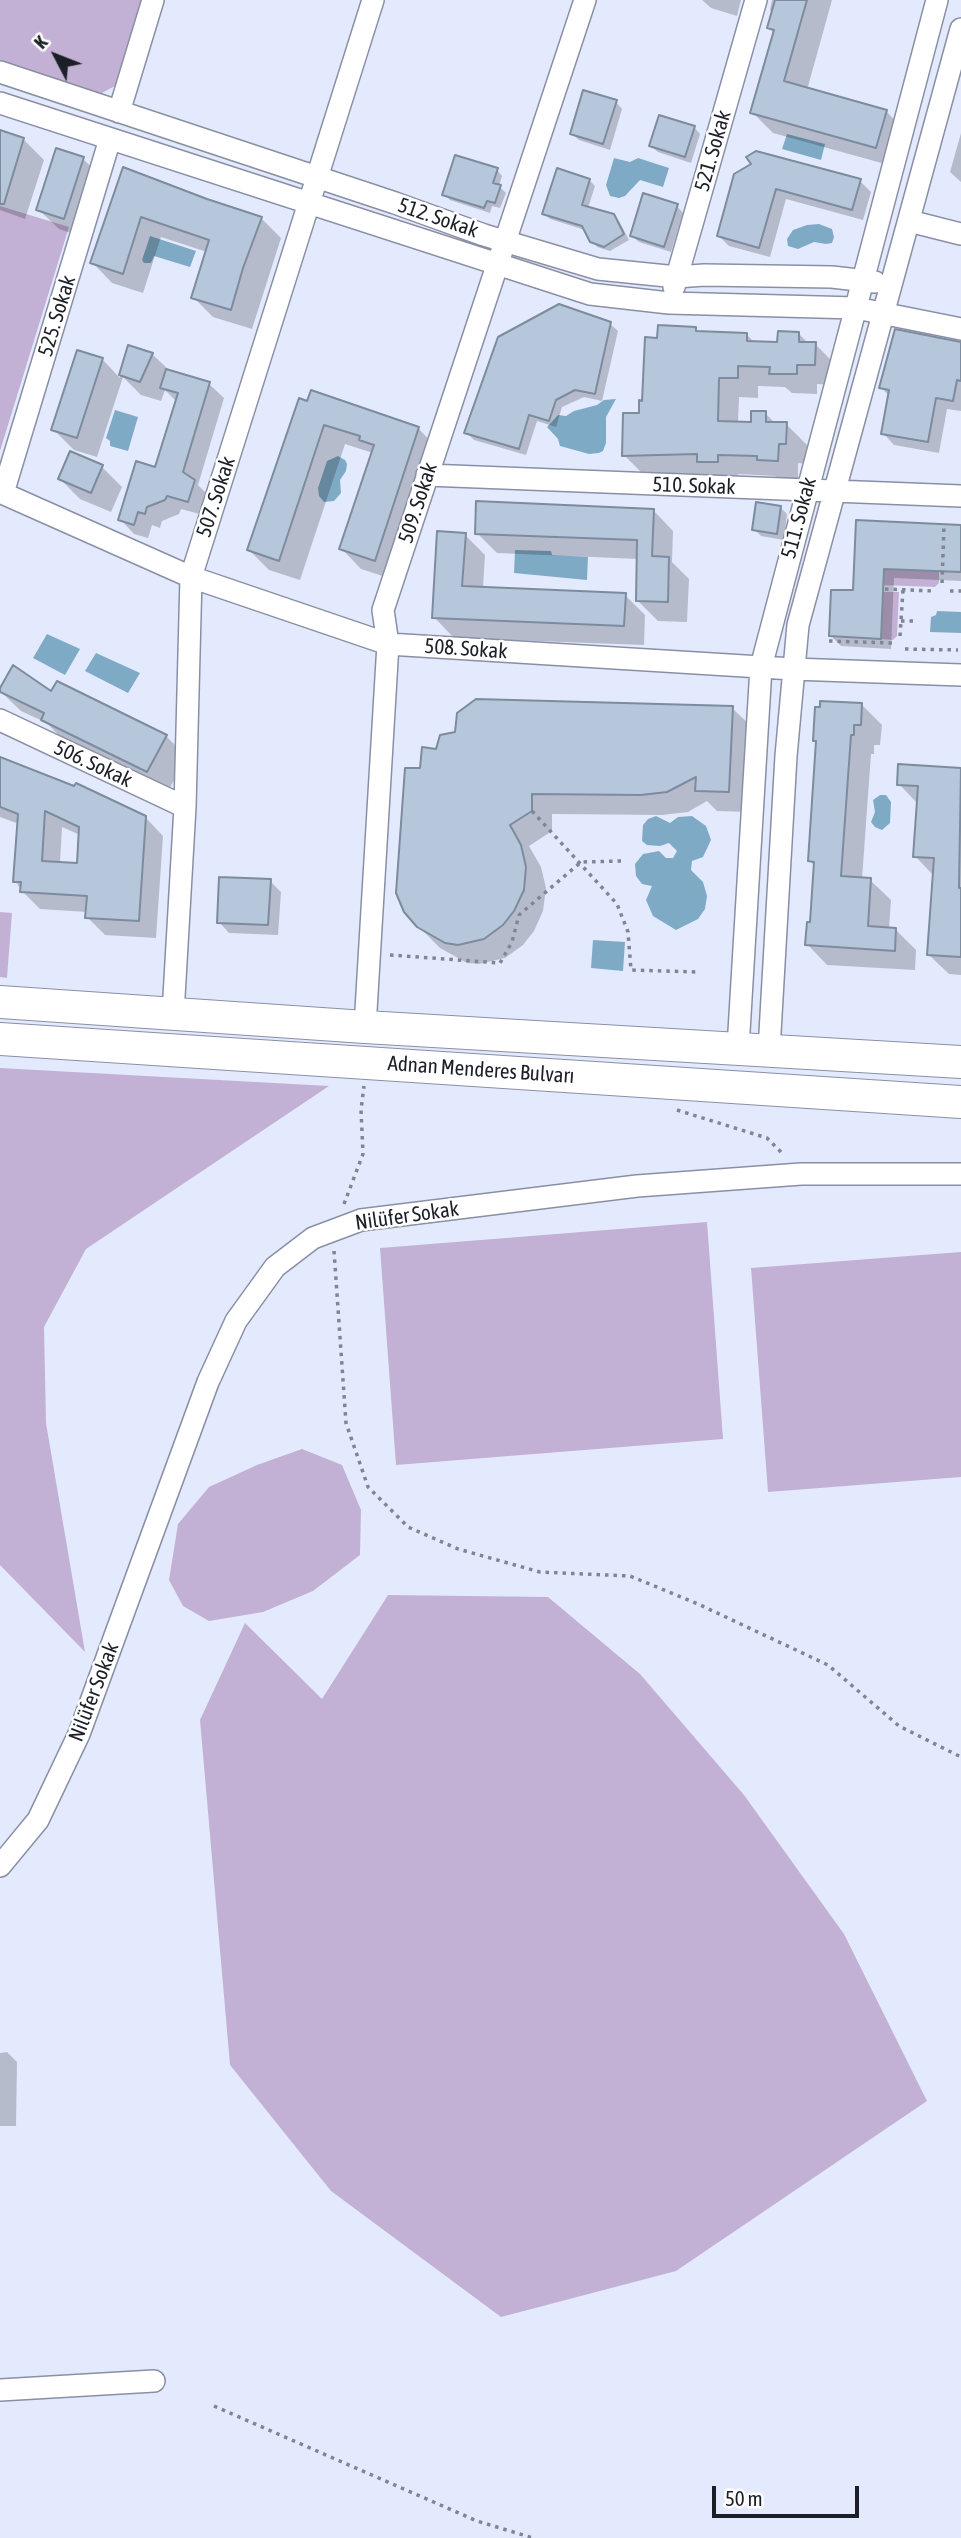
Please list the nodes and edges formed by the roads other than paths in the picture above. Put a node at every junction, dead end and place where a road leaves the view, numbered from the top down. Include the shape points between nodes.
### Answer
1 (153, 0) edge
2 (373, 0) edge
3 (585, 0) edge
4 (756, 0) edge
5 (937, 0) edge
6 (961, 29) edge
7 (0, 72) edge
8 (0, 103) edge
9 (119, 112) junction
10 (110, 139) junction
11 (317, 179) junction
12 (309, 202) junction
13 (909, 221) junction
14 (961, 234) edge
15 (506, 241) junction
16 (498, 264) junction
17 (677, 277) junction
18 (863, 279) junction
19 (891, 285) junction
20 (669, 303) junction
21 (856, 308) junction
22 (884, 314) junction
23 (961, 329) edge
24 (427, 475) junction
25 (806, 491) junction
26 (1, 492) edge
27 (836, 492) junction
28 (961, 496) edge
29 (191, 577) junction
30 (388, 644) junction
31 (761, 667) junction
32 (793, 668) junction
33 (961, 675) edge
34 (0, 720) edge
35 (186, 807) junction
36 (0, 1002) edge
37 (173, 1014) junction
38 (365, 1027) junction
39 (0, 1039) edge
40 (738, 1048) junction
41 (769, 1050) junction
42 (961, 1062) edge
43 (961, 1102) edge
44 (961, 1174) edge
45 (0, 1866) edge
46 (154, 2381) dead end
47 (0, 2390) edge

1 - 9 street
2 - 11 street, 507. Sokak
3 - 15 street, 509. Sokak
4 - 17 street, 521. Sokak
5 - 18 street, 511. Sokak
6 - 13 street, 511. Sokak
7 - 9 street, 512. Sokak
8 - 10 street, 512. Sokak
9 - 11 street, 512. Sokak
10 - 12 street, 512. Sokak
10 - 26 street, 525. Sokak
11 - 12 street, 507. Sokak
11 - 15 street, 512. Sokak
12 - 16 street, 512. Sokak
12 - 29 street, 507. Sokak
13 - 14 street
13 - 19 street, 511. Sokak
15 - 16 street, 509. Sokak
15 - 17 street, 512. Sokak via 598,269
16 - 20 street, 512. Sokak via 590,294
16 - 24 street, 509. Sokak
17 - 18 street, 512. Sokak
17 - 20 street, 521. Sokak
18 - 19 street, 512. Sokak
18 - 21 street, 511. Sokak
19 - 22 street, 511. Sokak
20 - 21 street, 512. Sokak
21 - 22 street, 512. Sokak
21 - 25 street, 511. Sokak
22 - 23 street, 512. Sokak
22 - 27 street, 511. Sokak
24 - 25 street, 510. Sokak
24 - 30 street, 509. Sokak via 383,610
25 - 27 street, 510. Sokak
25 - 31 street, 511. Sokak
26 - 29 street, 508. Sokak
27 - 28 street, 510. Sokak
27 - 32 street, 511. Sokak via 798,625
29 - 30 street, 508. Sokak
29 - 35 street, 507. Sokak
30 - 31 street, 508. Sokak
30 - 38 street, 509. Sokak
31 - 32 street, 508. Sokak
31 - 40 street, 511. Sokak
32 - 33 street, 508. Sokak
32 - 41 street, 511. Sokak
34 - 35 street, 506. Sokak
35 - 37 street, 507. Sokak
36 - 37 main road, Adnan Menderes Bulvarı
37 - 38 main road, Adnan Menderes Bulvarı
38 - 40 main road, Adnan Menderes Bulvarı
39 - 43 main road, Adnan Menderes Bulvarı
40 - 41 main road, Adnan Menderes Bulvarı
41 - 42 main road, Adnan Menderes Bulvarı
44 - 45 street, Nilüfer Sokak via 801,1174 637,1186 361,1220 313,1238 275,1267 236,1321 208,1382 79,1734 38,1820
46 - 47 street

